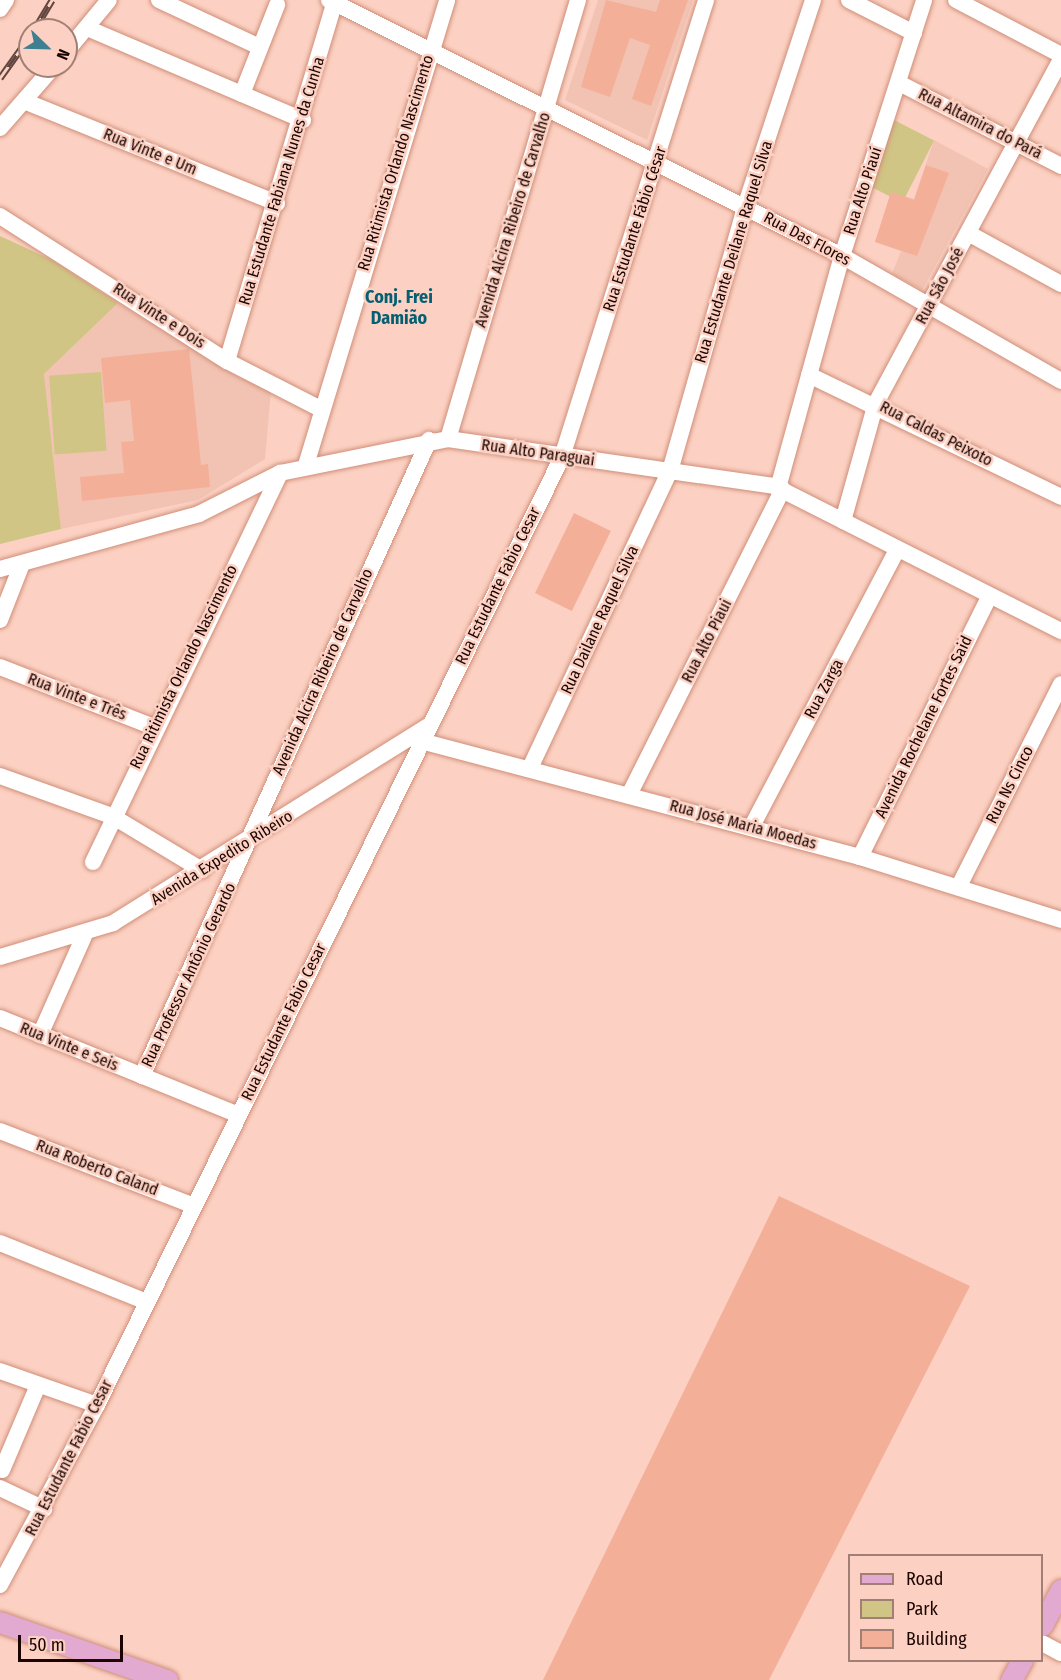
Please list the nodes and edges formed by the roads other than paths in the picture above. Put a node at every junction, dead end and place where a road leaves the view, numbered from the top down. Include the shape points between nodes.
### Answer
1 (6, 0) edge
2 (109, 0) edge
3 (159, 0) edge
4 (447, 0) edge
5 (578, 0) edge
6 (706, 0) edge
7 (813, 0) edge
8 (849, 0) edge
9 (924, 0) edge
10 (956, 0) edge
11 (333, 1) edge
12 (276, 4) dead end
13 (983, 7) edge
14 (0, 9) edge
15 (87, 28) junction
16 (914, 33) junction
17 (78, 38) edge
18 (260, 46) junction
19 (431, 48) junction
20 (1061, 55) edge
21 (1061, 60) edge
22 (44, 78) edge
23 (899, 82) junction
24 (242, 94) junction
25 (24, 101) junction
26 (546, 111) junction
27 (303, 120) junction
28 (0, 128) edge
29 (1018, 141) junction
30 (656, 163) junction
31 (1061, 165) edge
32 (277, 203) junction
33 (746, 207) junction
34 (0, 216) edge
35 (968, 233) junction
36 (842, 256) junction
37 (1061, 284) edge
38 (927, 309) junction
39 (227, 361) junction
40 (809, 375) junction
41 (1061, 381) edge
42 (876, 403) junction
43 (321, 409) junction
44 (448, 439) junction
45 (429, 440) junction
46 (562, 457) junction
47 (306, 465) junction
48 (670, 471) junction
49 (280, 473) junction
50 (781, 488) junction
51 (1061, 497) edge
52 (843, 521) junction
53 (897, 550) junction
54 (22, 564) junction
55 (0, 569) edge
56 (989, 597) junction
57 (0, 620) edge
58 (1061, 631) edge
59 (0, 667) edge
60 (1061, 684) edge
61 (428, 726) junction
62 (154, 727) junction
63 (421, 741) junction
64 (530, 768) junction
65 (0, 776) edge
66 (630, 794) junction
67 (112, 816) junction
68 (751, 828) junction
69 (251, 841) junction
70 (860, 856) junction
71 (93, 862) dead end
72 (202, 870) junction
73 (959, 886) junction
74 (1060, 918) edge
75 (84, 936) junction
76 (0, 957) edge
77 (0, 1018) edge
78 (40, 1035) junction
79 (141, 1076) junction
80 (239, 1115) junction
81 (0, 1131) edge
82 (194, 1206) junction
83 (0, 1243) edge
84 (147, 1302) junction
85 (0, 1371) edge
86 (38, 1385) junction
87 (97, 1405) junction
88 (2, 1470) dead end
89 (0, 1488) edge
90 (44, 1509) junction
91 (0, 1585) edge
92 (1061, 1590) edge
93 (0, 1622) edge
94 (1043, 1622) edge
95 (1043, 1644) edge
96 (1061, 1653) edge
97 (1021, 1662) edge
98 (164, 1679) edge
99 (1011, 1680) edge

1 - 14 street
2 - 15 street
3 - 18 street
4 - 19 street, Rua Ritimista Orlando Nascimento
5 - 26 street, Avenida Alcira Ribeiro de Carvalho
6 - 30 street, Rua Estudante Fábio César
7 - 33 street, Rua Estudante Deilane Raquel Silva
8 - 16 street
9 - 16 street, Rua Alto Piauí
10 - 13 street
11 - 19 street, Rua Das Flores
11 - 27 street, Rua Estudante Fabiana Nunes da Cunha
12 - 18 street
13 - 20 street
15 - 17 street
15 - 24 street
16 - 23 street, Rua Alto Piauí
18 - 24 street
19 - 26 street, Rua Das Flores
19 - 43 street, Rua Ritimista Orlando Nascimento
21 - 29 street, Rua São José
22 - 25 street
23 - 29 street, Rua Altamira do Pará
23 - 36 street, Rua Alto Piauí
24 - 27 street
25 - 28 street
25 - 32 street, Rua Vinte e Um
26 - 30 street, Rua Das Flores
26 - 44 street, Avenida Alcira Ribeiro de Carvalho
27 - 32 street, Rua Estudante Fabiana Nunes da Cunha
29 - 31 street, Rua Altamira do Pará
29 - 35 street, Rua São José
30 - 33 street, Rua Das Flores
30 - 46 street, Rua Estudante Fábio César
32 - 39 street, Rua Estudante Fabiana Nunes da Cunha
33 - 36 street, Rua Das Flores
33 - 48 street, Rua Estudante Deilane Raquel Silva
34 - 39 street, Rua Vinte e Dois
35 - 37 street
35 - 38 street, Rua São José
36 - 38 street, Rua Das Flores
36 - 40 street, Rua Alto Piauí
38 - 41 street, Rua Das Flores
38 - 42 street, Rua São José
39 - 43 street, Rua Vinte e Dois
40 - 42 street, Rua Caldas Peixoto
40 - 50 street, Rua Alto Piauí
42 - 51 street, Rua Caldas Peixoto
42 - 52 street, Rua São José
43 - 47 street, Rua Ritimista Orlando Nascimento
44 - 45 street, Rua Alto Paraguai
44 - 46 street, Rua Alto Paraguai
45 - 47 street, Rua Alto Paraguai
45 - 69 street, Avenida Alcira Ribeiro de Carvalho via 286,751
46 - 48 street, Rua Alto Paraguai
46 - 61 street, Rua Estudante Fabio Cesar
47 - 49 street, Rua Alto Paraguai
48 - 50 street, Rua Alto Paraguai
48 - 64 street, Rua Dailane Raquel Silva
49 - 54 street, Rua Alto Paraguai via 200,514
49 - 62 street, Rua Ritimista Orlando Nascimento
50 - 52 street, Rua Alto Paraguai
50 - 66 street, Rua Alto Piaui
52 - 53 street, Rua Alto Paraguai
53 - 56 street, Rua Alto Paraguai
53 - 68 street, Rua Zarga
54 - 55 street, Rua Alto Paraguai
54 - 57 street
56 - 58 street, Rua Alto Paraguai
56 - 70 street, Avenida Rochelane Fortes Said
59 - 62 street, Rua Vinte e Três
60 - 73 street, Rua Ns Cinco
61 - 63 street, Rua Estudante Fabio Cesar
61 - 69 street, Avenida Expedito Ribeiro
62 - 67 street, Rua Ritimista Orlando Nascimento
63 - 64 street, Rua José Maria Moedas
63 - 80 street, Rua Estudante Fabio Cesar
64 - 66 street, Rua José Maria Moedas
65 - 67 street
66 - 68 street, Rua José Maria Moedas
67 - 71 street, Rua Ritimista Orlando Nascimento
67 - 72 street
68 - 70 street, Rua José Maria Moedas
69 - 72 street, Avenida Expedito Ribeiro
69 - 79 street, Rua Professor Antônio Gerardo
70 - 73 street, Rua José Maria Moedas
72 - 75 street, Avenida Expedito Ribeiro
73 - 74 street, Rua José Maria Moedas
75 - 76 street, Avenida Expedito Ribeiro
75 - 78 street
77 - 78 street, Rua Vinte e Seis
78 - 79 street, Rua Vinte e Seis
79 - 80 street, Rua Vinte e Seis
80 - 82 street, Rua Estudante Fabio Cesar
81 - 82 street, Rua Roberto Caland
82 - 84 street, Rua Estudante Fabio Cesar
83 - 84 street
84 - 87 street, Rua Estudante Fabio Cesar
85 - 86 street
86 - 87 street
86 - 88 street
87 - 90 street, Rua Estudante Fabio Cesar
89 - 90 street
90 - 91 street, Rua Estudante Fabio Cesar
92 - 94 main road
93 - 98 main road
95 - 96 street
97 - 99 main road

